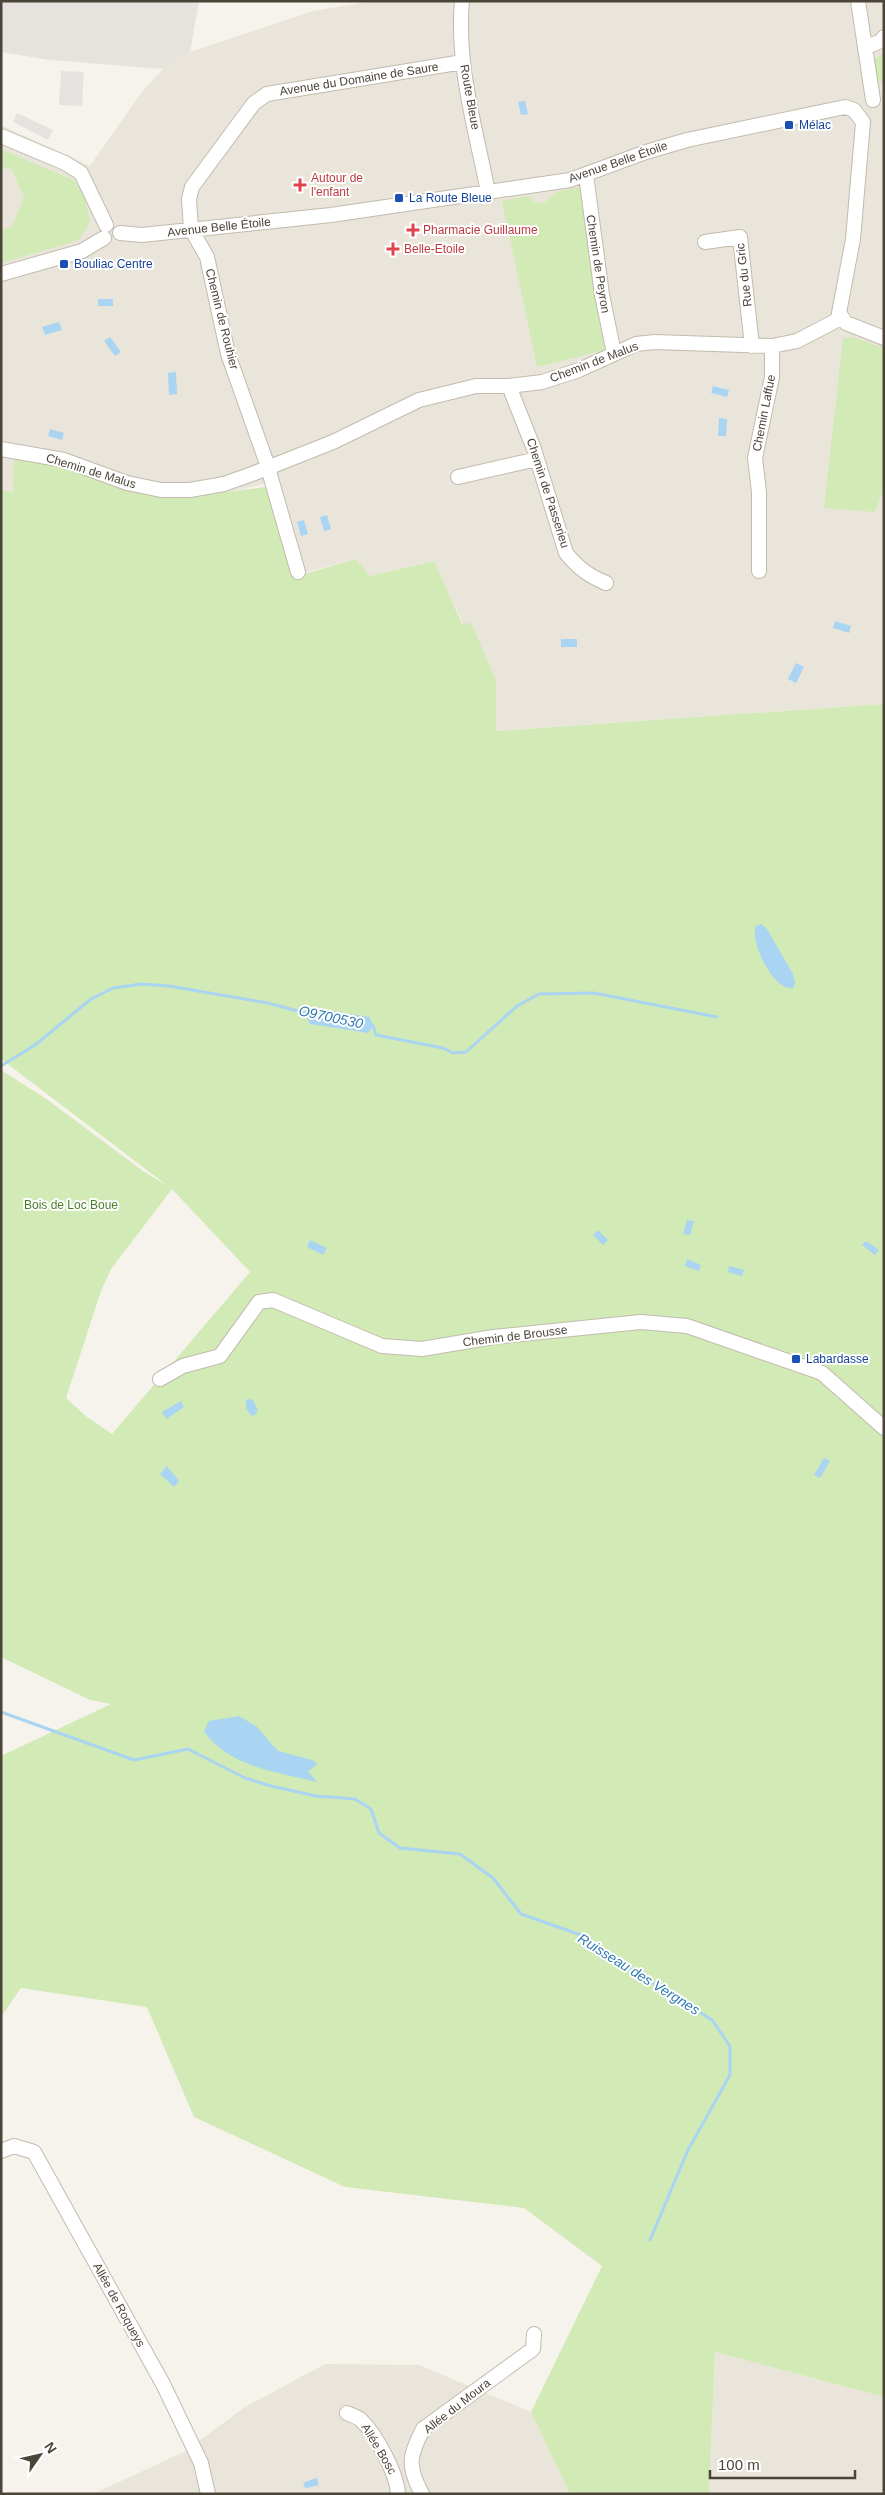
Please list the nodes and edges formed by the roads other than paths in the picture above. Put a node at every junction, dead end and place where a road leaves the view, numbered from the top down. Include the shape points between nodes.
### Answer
1 (462, 1) edge
2 (858, 1) edge
3 (884, 37) edge
4 (866, 47) junction
5 (463, 62) junction
6 (878, 99) edge
7 (858, 113) junction
8 (1, 136) edge
9 (586, 175) junction
10 (488, 192) junction
11 (191, 229) junction
12 (105, 231) junction
13 (705, 242) dead end
14 (1, 274) edge
15 (841, 318) junction
16 (884, 338) edge
17 (752, 346) junction
18 (772, 346) junction
19 (614, 353) junction
20 (510, 386) junction
21 (1, 449) edge
22 (537, 459) junction
23 (268, 468) junction
24 (458, 477) dead end
25 (759, 571) dead end
26 (298, 572) dead end
27 (606, 583) dead end
28 (160, 1379) dead end
29 (884, 1428) edge
30 (1, 2151) edge
31 (534, 2334) dead end
32 (347, 2413) dead end
33 (208, 2494) edge
34 (398, 2494) edge
35 (422, 2494) edge

1 - 5 street, Route Bleue
2 - 4 street
3 - 4 street
4 - 6 street
5 - 10 street, Route Bleue
5 - 11 street, Avenue du Domaine de Saure via 267,94 254,103 192,187 189,199
6 - 7 street
7 - 9 street, Avenue Belle Étoile via 850,108 840,108 687,140
7 - 15 street via 863,122 860,162 853,239 839,309
8 - 12 street via 81,173
9 - 10 street, Avenue Belle Étoile
9 - 19 street, Chemin de Peyron via 602,295
10 - 11 street, Avenue Belle Étoile via 331,215
11 - 12 street, Avenue Belle Étoile via 142,235 120,233 116,226
11 - 23 street, Chemin de Rouhier via 207,257 228,354
12 - 14 street via 82,251
13 - 17 street, Rue du Gric via 740,237
15 - 16 street via 852,326
15 - 18 street, Chemin de Malus via 797,341
17 - 18 street, Chemin de Malus
17 - 19 street, Chemin de Malus via 655,342 636,344
18 - 25 street, Chemin Laffue via 772,377 755,458 759,492
19 - 20 street, Chemin de Malus via 579,370 542,382
20 - 22 street, Chemin de Passerieu
20 - 23 street, Chemin de Malus via 476,386 419,400 334,442
21 - 23 street, Chemin de Malus via 64,460 127,483 161,490 190,490 224,484
22 - 24 street
22 - 27 street, Chemin de Passerieu via 566,553 589,576
23 - 26 street
28 - 29 street, Chemin de Brousse via 183,1366 220,1356 259,1302 273,1300 382,1346 422,1349 493,1337 641,1322 687,1326 822,1373
30 - 33 street, Allée de Roqueys via 14,2146 34,2152 163,2384 201,2463
31 - 35 street, Allée du Moura via 533,2348 423,2429 413,2449 411,2474
32 - 34 street, Allée Bosc via 361,2419 387,2459 398,2481

